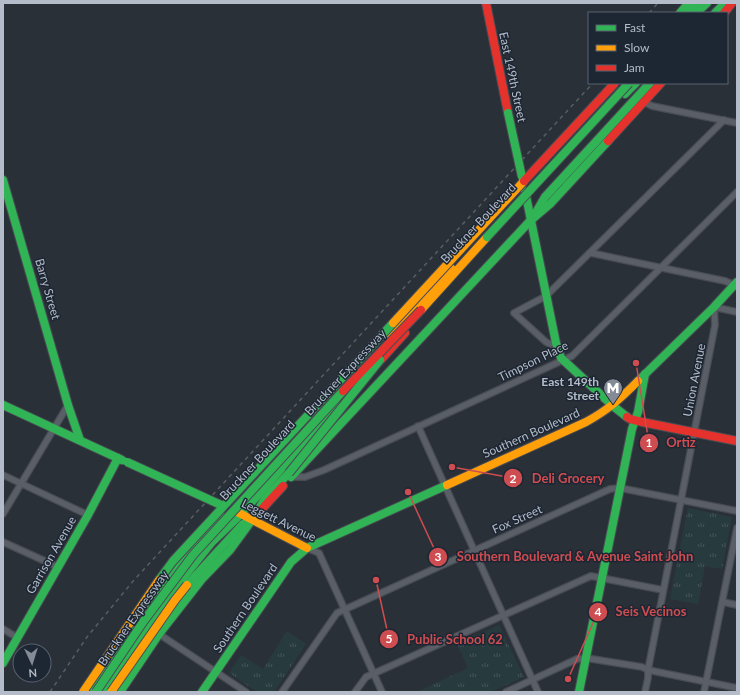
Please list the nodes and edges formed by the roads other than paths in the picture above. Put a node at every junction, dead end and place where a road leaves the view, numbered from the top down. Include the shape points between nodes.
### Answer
1 (486, 3) edge
2 (689, 3) edge
3 (696, 3) edge
4 (707, 3) edge
5 (711, 3) edge
6 (725, 3) edge
7 (732, 3) edge
8 (681, 12) edge
9 (688, 12) edge
10 (697, 12) edge
11 (703, 12) edge
12 (716, 12) edge
13 (725, 12) edge
14 (614, 84) edge
15 (622, 84) edge
16 (628, 84) edge
17 (635, 84) edge
18 (649, 84) edge
19 (660, 84) edge
20 (644, 102) junction
21 (724, 120) junction
22 (737, 123) edge
23 (3, 180) edge
24 (525, 191) junction
25 (737, 192) edge
26 (734, 198) edge
27 (526, 201) junction
28 (530, 221) junction
29 (590, 253) junction
30 (661, 268) junction
31 (736, 283) edge
32 (546, 296) junction
33 (714, 307) junction
34 (421, 310) junction
35 (737, 312) edge
36 (556, 343) junction
37 (564, 361) junction
38 (645, 374) junction
39 (3, 405) edge
40 (68, 405) junction
41 (613, 406) junction
42 (635, 421) junction
43 (418, 426) junction
44 (55, 428) junction
45 (695, 432) junction
46 (80, 440) junction
47 (737, 441) edge
48 (118, 458) junction
49 (290, 475) junction
50 (3, 476) edge
51 (21, 484) junction
52 (445, 485) junction
53 (620, 488) junction
54 (681, 500) junction
55 (225, 506) junction
56 (737, 511) edge
57 (3, 514) edge
58 (88, 514) junction
59 (241, 514) junction
60 (253, 520) junction
61 (737, 528) edge
62 (3, 542) edge
63 (307, 548) junction
64 (474, 550) junction
65 (58, 567) junction
66 (602, 577) junction
67 (663, 590) junction
68 (723, 602) junction
69 (737, 605) edge
70 (344, 609) junction
71 (503, 615) junction
72 (137, 620) junction
73 (148, 627) junction
74 (3, 629) edge
75 (159, 634) junction
76 (18, 638) junction
77 (586, 658) junction
78 (3, 663) edge
79 (648, 670) junction
80 (215, 672) junction
81 (373, 673) junction
82 (533, 680) junction
83 (706, 682) junction
84 (737, 688) edge
85 (83, 692) edge
86 (89, 692) edge
87 (96, 692) edge
88 (104, 692) edge
89 (111, 692) edge
90 (120, 692) edge
91 (202, 692) edge
92 (246, 692) edge
93 (282, 692) edge
94 (355, 692) edge
95 (382, 692) edge
96 (506, 692) edge
97 (538, 692) edge
98 (579, 692) edge
99 (645, 692) edge
100 (704, 692) edge

1 - 24 main road, East 149th Street, bridge
2 - 8 main road
3 - 9 main road
4 - 10 main road
5 - 11 main road
6 - 12 main road
7 - 13 main road
14 - 85 main road, Bruckner Expressway, bridge via 173,561
15 - 24 main road, Bruckner Boulevard
16 - 34 main road, Bruckner Expressway, bridge
17 - 27 main road, Bruckner Boulevard
18 - 28 main road via 544,197
19 - 20 main road
20 - 21 street via 652,106
20 - 28 main road via 550,204
21 - 22 street
21 - 29 street
23 - 40 main road, Barry Street
24 - 27 main road, East 149th Street
24 - 55 main road, Bruckner Boulevard
25 - 26 street, Timpson Place
26 - 30 street, Timpson Place
27 - 28 main road, East 149th Street
27 - 59 main road, Bruckner Boulevard
28 - 32 main road, East 149th Street
28 - 49 main road
29 - 30 street
29 - 32 street
30 - 31 street
30 - 37 street, Timpson Place
31 - 33 main road, Southern Boulevard
32 - 36 main road, East 149th Street
32 - 36 street via 514,314 546,342
33 - 35 street
33 - 38 main road, Southern Boulevard
33 - 45 street, Union Avenue via 715,325
34 - 49 main road, bridge
34 - 87 main road, Bruckner Expressway, bridge via 193,555 145,619
36 - 37 main road, East 149th Street
37 - 41 main road, East 149th Street
37 - 43 street, Timpson Place
38 - 41 main road, Southern Boulevard
38 - 42 main road
39 - 44 main road, Leggett Avenue
40 - 44 street
40 - 46 main road, Barry Street
41 - 42 main road, East 149th Street
41 - 52 main road, Southern Boulevard via 586,422
42 - 45 main road, East 149th Street
42 - 53 main road
43 - 49 street, Timpson Place via 324,470 305,477
43 - 52 street
44 - 46 main road, Leggett Avenue
44 - 51 street
45 - 47 main road, East 149th Street
45 - 54 street, Union Avenue
46 - 48 main road, Leggett Avenue
48 - 55 main road, Leggett Avenue, bridge
48 - 58 main road, Garrison Avenue
49 - 60 main road via 265,498
50 - 51 street
51 - 57 street
51 - 58 street
52 - 63 main road, Southern Boulevard
52 - 64 street
53 - 54 street
53 - 64 street, Fox Street via 610,489
53 - 66 main road
54 - 56 street
54 - 67 street, Union Avenue
55 - 59 main road, Leggett Avenue
55 - 72 main road, Bruckner Boulevard
58 - 65 main road, Garrison Avenue
59 - 60 main road, Leggett Avenue
59 - 73 main road, Bruckner Boulevard via 212,542
60 - 63 main road, Leggett Avenue
60 - 75 main road
60 - 89 main road, bridge via 243,524 175,600
61 - 68 street
62 - 65 street
63 - 70 street, Leggett Avenue via 319,553
63 - 80 main road, Southern Boulevard via 291,562
64 - 70 street, Fox Street
64 - 71 street
65 - 76 main road, Garrison Avenue
66 - 67 street
66 - 71 street via 591,576
66 - 77 main road
67 - 79 street, Union Avenue
68 - 69 street
68 - 83 street
70 - 81 street, Leggett Avenue
70 - 93 street, Fox Street via 337,613
71 - 81 street
71 - 82 street
72 - 73 street
72 - 86 main road, Bruckner Boulevard
73 - 75 street
73 - 88 main road, Bruckner Boulevard
74 - 76 street
75 - 80 street
75 - 90 main road
76 - 78 main road, Garrison Avenue
77 - 79 street
77 - 82 street via 577,659
77 - 98 main road
79 - 83 street
79 - 99 street, Union Avenue
80 - 91 main road, Southern Boulevard
80 - 92 street
81 - 94 street via 366,677
81 - 95 street, Leggett Avenue
82 - 96 street
82 - 97 street
83 - 84 street
83 - 100 street

